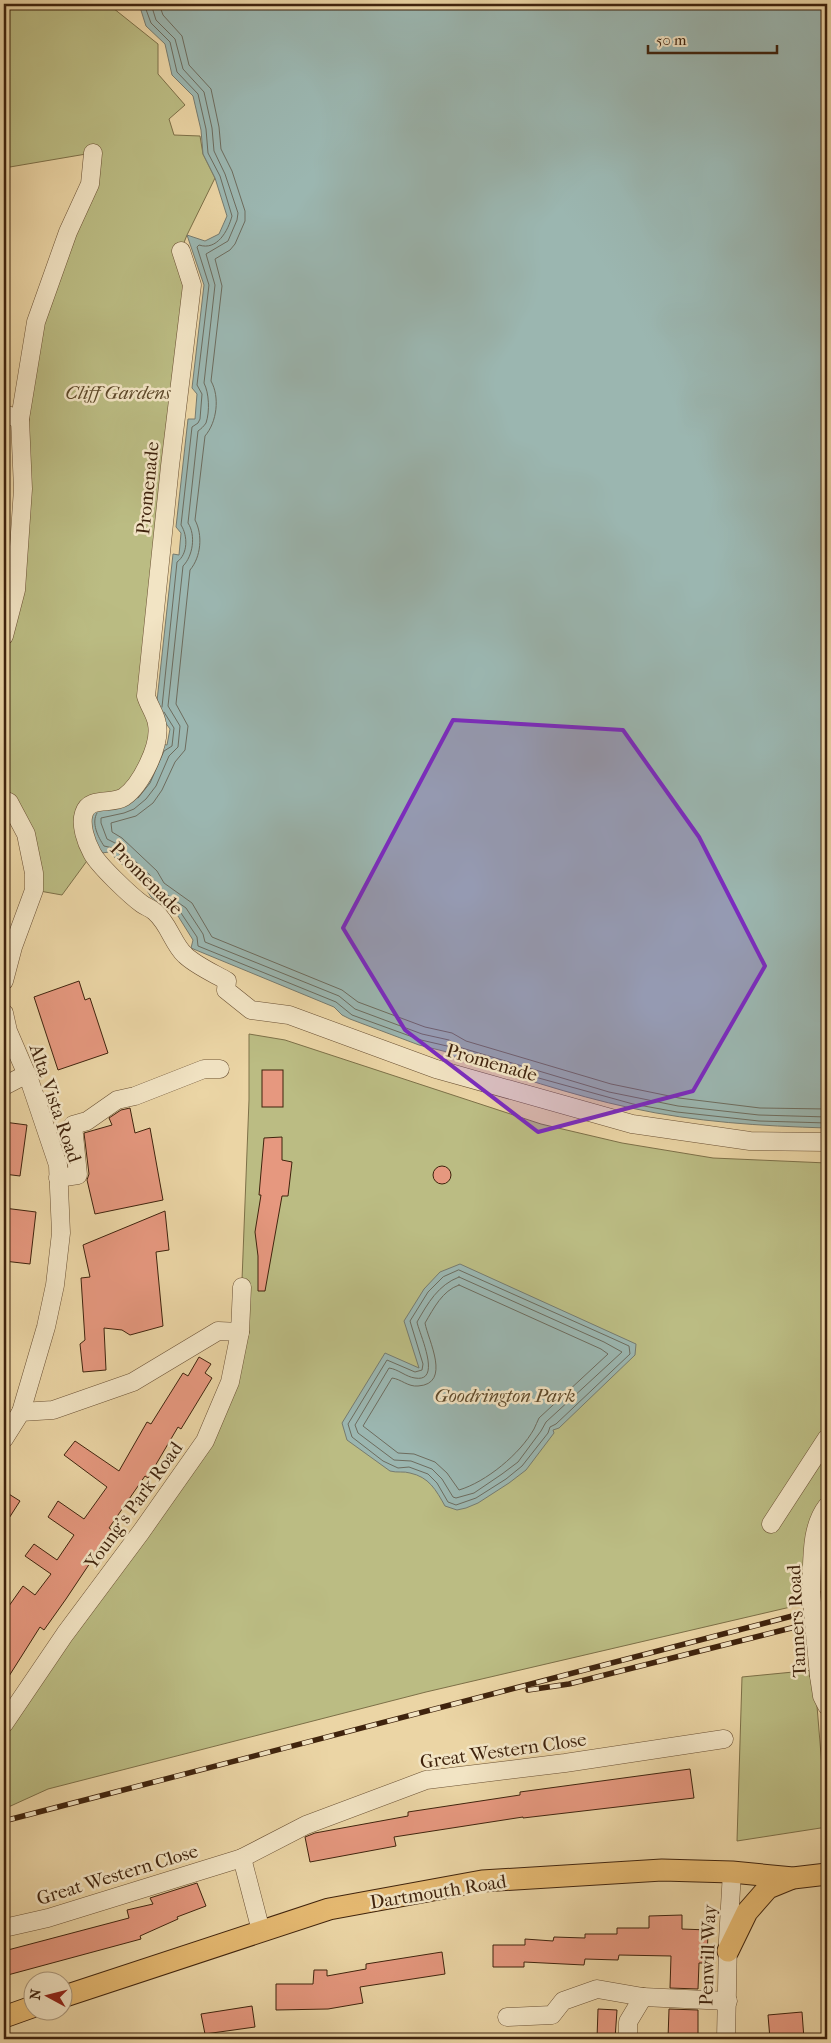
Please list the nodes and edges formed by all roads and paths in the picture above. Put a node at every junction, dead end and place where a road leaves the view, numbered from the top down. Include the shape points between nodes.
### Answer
1 (93, 153) dead end
2 (181, 250) dead end
3 (12, 417) edge
4 (4, 636) edge
5 (4, 800) edge
6 (10, 939) edge
7 (4, 981) edge
8 (4, 1013) edge
9 (220, 1069) dead end
10 (27, 1074) junction
11 (4, 1086) edge
12 (827, 1142) edge
13 (58, 1178) junction
14 (242, 1287) dead end
15 (240, 1332) junction
16 (21, 1412) junction
17 (827, 1438) edge
18 (4, 1439) edge
19 (827, 1506) edge
20 (771, 1524) dead end
21 (827, 1706) edge
22 (4, 1724) edge
23 (724, 1739) dead end
24 (242, 1858) junction
25 (732, 1872) junction
26 (827, 1874) edge
27 (793, 1878) junction
28 (4, 1928) edge
29 (261, 1931) junction
30 (728, 1952) junction
31 (72, 1994) edge
32 (643, 1997) junction
33 (728, 2001) junction
34 (22, 2011) edge
35 (4, 2017) edge
36 (507, 2017) dead end
37 (628, 2039) edge
38 (726, 2039) edge

1 - 3 street via 90,184 68,232 36,322
2 - 12 street, Promenade via 192,284 146,696 157,722 158,735 147,768 137,785 123,797 95,802 84,812 82,827 92,854 142,904 154,910 185,955 227,981 226,990 250,1010 288,1014 436,1069 632,1124 750,1141
3 - 4 street via 22,489 16,590
5 - 6 street via 9,802 26,834 34,873 34,890
6 - 7 street
8 - 10 street, Alta Vista Road via 8,1032
9 - 13 street via 204,1069 117,1100 87,1121 72,1125 78,1175
10 - 11 street
10 - 13 street, Alta Vista Road via 58,1165
13 - 16 street, Alta Vista Road via 61,1233 55,1285
14 - 15 street, Young's Park Road
15 - 16 street via 218,1331 133,1382 54,1410
15 - 22 street, Young's Park Road via 230,1382 205,1442 65,1634
16 - 18 street, Alta Vista Road
17 - 20 street
19 - 21 street, Tanners Road, bridge via 814,1538 811,1592 819,1676
23 - 24 street, Great Western Close via 426,1780 306,1825
24 - 28 street, Great Western Close via 48,1918
24 - 29 street
25 - 27 main road, Dartmouth Road
25 - 29 main road, Dartmouth Road via 662,1870 482,1881 329,1909
25 - 30 street, Penwill Way
26 - 27 main road, Dartmouth Road
27 - 30 main road via 768,1888 746,1912
29 - 31 main road, Dartmouth Road
30 - 33 street, Penwill Way
32 - 33 street
32 - 36 street via 596,1989 563,2001 552,2015
32 - 37 street via 628,2022
33 - 38 street, Penwill Way
34 - 35 main road

